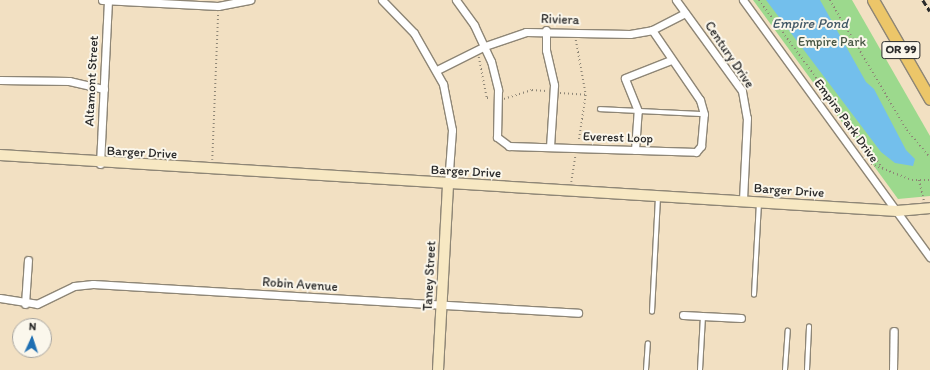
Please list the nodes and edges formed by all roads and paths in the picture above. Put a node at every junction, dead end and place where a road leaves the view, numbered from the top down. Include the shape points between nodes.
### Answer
1 (102, 0) edge
2 (108, 0) edge
3 (250, 0) edge
4 (382, 0) edge
5 (456, 0) edge
6 (676, 0) edge
7 (742, 0) edge
8 (759, 0) edge
9 (830, 0) edge
10 (872, 0) edge
11 (218, 6) junction
12 (685, 13) junction
13 (546, 30) junction
14 (652, 30) junction
15 (576, 32) junction
16 (486, 49) junction
17 (672, 60) junction
18 (437, 70) junction
19 (0, 80) edge
20 (104, 89) junction
21 (554, 92) junction
22 (586, 96) junction
23 (499, 99) junction
24 (930, 99) edge
25 (600, 109) dead end
26 (638, 111) junction
27 (704, 114) junction
28 (550, 147) junction
29 (576, 149) junction
30 (635, 150) junction
31 (0, 155) edge
32 (930, 157) edge
33 (878, 161) junction
34 (100, 164) junction
35 (863, 165) junction
36 (877, 165) junction
37 (883, 168) junction
38 (212, 170) junction
39 (919, 180) junction
40 (930, 180) edge
41 (448, 184) junction
42 (570, 191) junction
43 (658, 196) junction
44 (743, 201) junction
45 (759, 202) junction
46 (929, 208) edge
47 (897, 211) junction
48 (930, 257) edge
49 (28, 260) dead end
50 (754, 295) dead end
51 (0, 298) edge
52 (26, 304) junction
53 (441, 306) junction
54 (652, 312) dead end
55 (578, 313) dead end
56 (684, 315) dead end
57 (703, 316) junction
58 (741, 318) dead end
59 (809, 327) dead end
60 (788, 331) dead end
61 (894, 331) dead end
62 (648, 344) dead end
63 (438, 370) edge
64 (646, 370) edge
65 (700, 370) edge
66 (785, 370) edge
67 (807, 370) edge
68 (893, 370) edge

1 - 2 street
2 - 11 street
2 - 20 street, Altamont Street
3 - 11 street
4 - 18 street via 414,33
5 - 16 street, Everest Loop
6 - 12 street, Century Drive
7 - 35 street, Empire Park Drive
8 - 33 path
9 - 32 path via 907,130
10 - 24 main road, OR 99
11 - 38 path
12 - 14 street, Riviera
12 - 44 street, Century Drive via 742,91 747,118
13 - 15 street, Riviera
13 - 16 street, Riviera via 526,32
13 - 21 street
14 - 15 street, Riviera via 630,34
14 - 17 street, Everest Loop
15 - 22 path via 576,47
16 - 18 street, Riviera
16 - 23 street, Everest Loop
16 - 23 path via 479,57 487,98
17 - 26 street via 625,78
17 - 27 street, Everest Loop via 700,100
18 - 41 street via 451,115
19 - 20 street via 69,81
20 - 34 street, Altamont Street
21 - 22 path
21 - 23 path via 532,90 516,98
21 - 28 street
22 - 29 path
23 - 28 street, Everest Loop via 499,142 509,146
25 - 26 lane
26 - 27 lane
26 - 30 street
27 - 30 street, Everest Loop via 701,146 696,152
28 - 29 street, Everest Loop
29 - 30 street, Everest Loop
29 - 42 path
31 - 34 main road, Barger Drive
33 - 36 path
33 - 37 path
34 - 38 main road, Barger Drive
35 - 36 path
35 - 47 street, Empire Park Drive
36 - 37 path
37 - 39 path via 897,176
38 - 41 main road, Barger Drive
39 - 40 path
39 - 46 path
41 - 42 main road, Barger Drive
41 - 53 main road, Taney Street
42 - 43 main road, Barger Drive
43 - 44 main road, Barger Drive
43 - 54 lane
44 - 45 main road, Barger Drive
45 - 47 main road, Barger Drive
45 - 50 lane
46 - 47 main road, Barger Drive
47 - 48 street, Empire Park Drive
49 - 52 street
51 - 52 street, Robin Avenue
52 - 53 street, Robin Avenue via 46,302 74,286 92,284
53 - 55 street, Robin Avenue
53 - 63 main road, Taney Street
56 - 57 street
57 - 58 street
57 - 65 lane
59 - 67 lane
60 - 66 lane
61 - 68 street
62 - 64 lane

